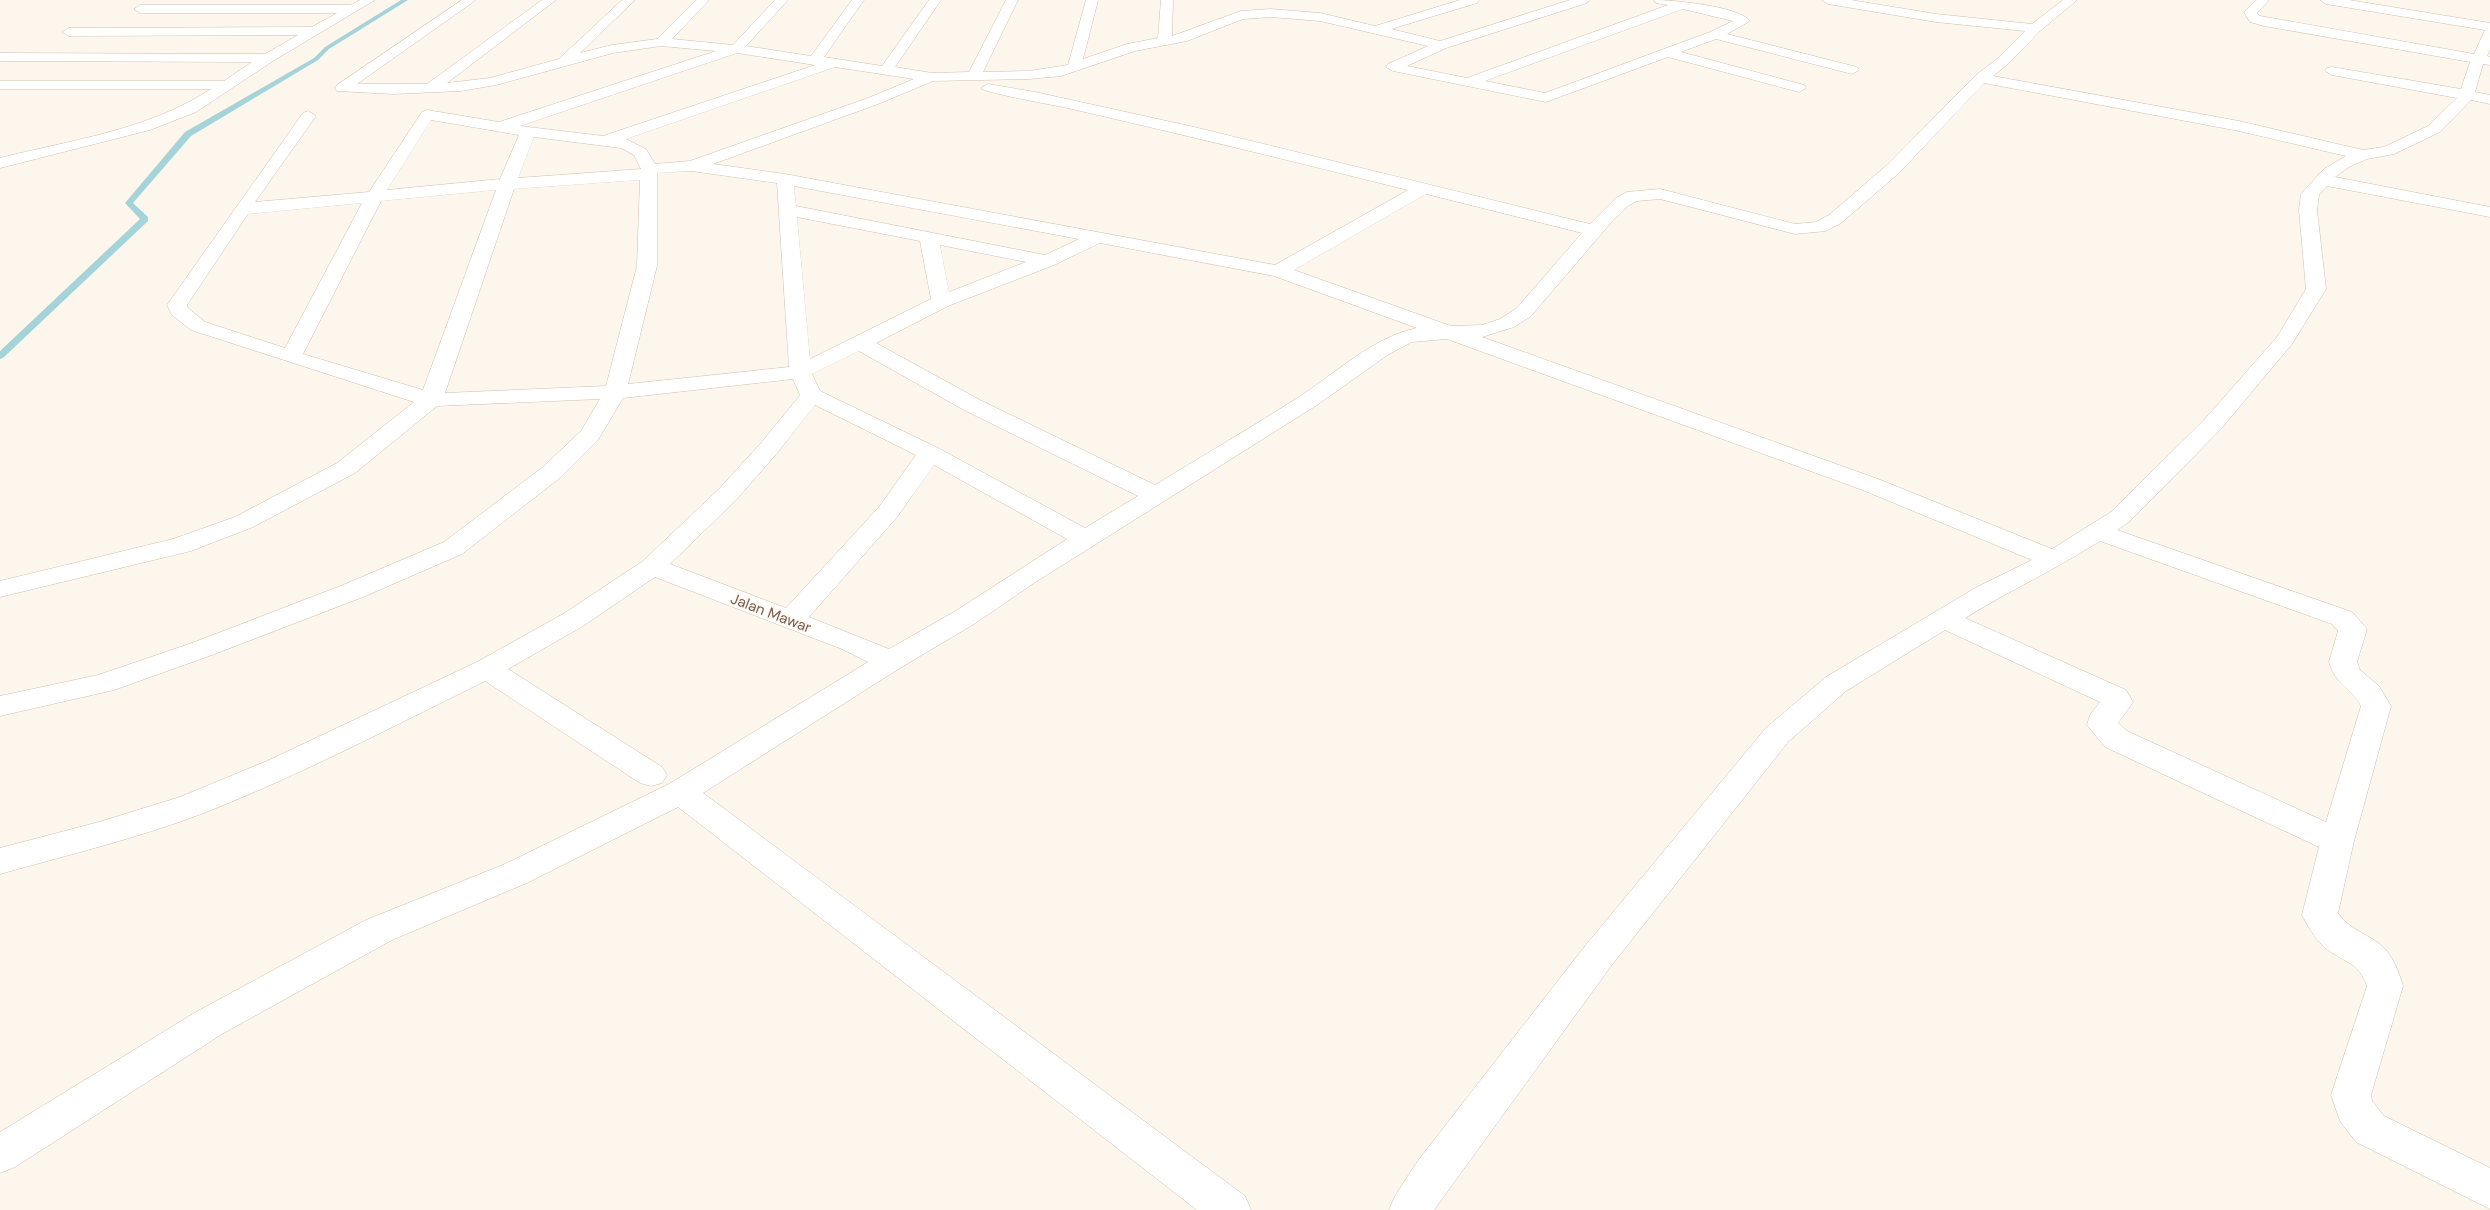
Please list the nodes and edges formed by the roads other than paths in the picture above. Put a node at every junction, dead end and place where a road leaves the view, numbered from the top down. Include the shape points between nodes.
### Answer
1 (369, 0) edge
2 (470, 0) edge
3 (550, 0) edge
4 (629, 0) edge
5 (703, 0) edge
6 (782, 0) edge
7 (858, 0) edge
8 (935, 0) edge
9 (1012, 0) edge
10 (1092, 0) edge
11 (1168, 0) edge
12 (1241, 0) edge
13 (1317, 0) edge
14 (1473, 0) edge
15 (1583, 0) edge
16 (1660, 0) edge
17 (1828, 0) edge
18 (2071, 0) edge
19 (2263, 0) edge
20 (2326, 0) edge
21 (1681, 5) junction
22 (1398, 7) dead end
23 (140, 9) dead end
24 (354, 9) junction
25 (1984, 12) dead end
26 (1241, 15) junction
27 (1320, 17) junction
28 (2038, 19) junction
29 (1401, 20) junction
30 (1971, 22) junction
31 (2490, 27) edge
32 (1378, 29) junction
33 (313, 31) junction
34 (69, 32) dead end
35 (2490, 33) edge
36 (1715, 35) junction
37 (1165, 40) junction
38 (661, 42) junction
39 (1441, 45) junction
40 (736, 49) junction
41 (1668, 53) junction
42 (0, 57) edge
43 (268, 58) junction
44 (815, 60) junction
45 (2484, 60) edge
46 (562, 63) junction
47 (835, 63) junction
48 (1074, 68) junction
49 (885, 70) junction
50 (1852, 70) dead end
51 (2332, 72) dead end
52 (1028, 75) junction
53 (974, 76) junction
54 (932, 77) junction
55 (1981, 78) junction
56 (1465, 83) junction
57 (0, 85) edge
58 (224, 86) junction
59 (1799, 88) dead end
60 (428, 90) junction
61 (1000, 90) junction
62 (2467, 96) junction
63 (2490, 99) edge
64 (308, 116) dead end
65 (501, 127) junction
66 (528, 132) junction
67 (658, 136) junction
68 (605, 141) junction
69 (640, 152) junction
70 (2363, 155) junction
71 (0, 163) edge
72 (691, 166) junction
73 (648, 171) junction
74 (786, 179) junction
75 (2324, 180) junction
76 (507, 184) junction
77 (1421, 190) junction
78 (374, 197) junction
79 (242, 209) junction
80 (788, 210) junction
81 (2490, 212) edge
82 (1595, 232) junction
83 (929, 238) junction
84 (1099, 238) junction
85 (1047, 261) junction
86 (1278, 271) junction
87 (941, 302) junction
88 (1458, 334) junction
89 (859, 342) junction
90 (291, 357) junction
91 (805, 383) junction
92 (615, 392) junction
93 (432, 400) junction
94 (930, 453) junction
95 (1156, 494) junction
96 (2098, 532) junction
97 (1086, 539) junction
98 (2054, 559) junction
99 (652, 567) junction
100 (0, 589) edge
101 (1944, 619) junction
102 (790, 621) junction
103 (890, 661) junction
104 (487, 669) junction
105 (0, 706) edge
106 (666, 784) junction
107 (2336, 841) junction
108 (0, 861) edge
109 (0, 1154) edge
110 (2490, 1189) edge
111 (1230, 1210) edge
112 (1410, 1210) edge

1 - 24 street
2 - 60 street via 342,88
3 - 60 street
4 - 46 street
5 - 38 street
6 - 40 street
7 - 44 street
8 - 49 street
9 - 53 street
10 - 48 street
11 - 37 street
12 - 26 street
13 - 27 street
14 - 29 street
15 - 39 street
16 - 21 street
17 - 30 street
18 - 28 street
19 - 45 street via 2250,12 2255,19 2264,22
20 - 31 street
21 - 36 street via 1734,16 1743,21
21 - 56 street
22 - 29 street
23 - 24 street
24 - 33 street
25 - 30 street
26 - 27 street via 1271,13
26 - 37 street via 1192,34
27 - 32 street
28 - 30 street
28 - 55 street via 2004,61
29 - 32 street
32 - 39 street
33 - 34 street
33 - 43 street
35 - 45 street
36 - 41 street
36 - 50 street
37 - 48 street via 1132,47
38 - 40 street
38 - 46 street via 612,49
39 - 56 street via 1392,67
40 - 44 street
40 - 65 street
41 - 56 street via 1546,98
41 - 59 street
42 - 43 street
43 - 58 street
44 - 47 street
45 - 62 street via 2472,74
46 - 60 street via 491,82
47 - 49 street
47 - 67 street
48 - 52 street
49 - 54 street
51 - 62 street
52 - 53 street
52 - 61 street
53 - 54 street
54 - 61 street
54 - 72 street
55 - 70 street via 2239,126
55 - 82 street via 1893,169 1835,219 1820,227 1795,229 1660,194 1646,194 1622,202
57 - 58 street
58 - 71 street via 191,108 165,120
61 - 77 street via 1194,132
62 - 63 street
62 - 70 street via 2434,129 2388,151
64 - 79 street
65 - 66 street
65 - 78 street via 427,115
66 - 68 street
66 - 76 street
67 - 68 street
67 - 69 street
68 - 69 street via 625,144
69 - 73 street
70 - 75 street via 2343,163
72 - 73 street
72 - 74 street
73 - 76 street
73 - 92 street via 647,266
74 - 80 street
74 - 84 street
75 - 81 street
75 - 96 street via 2310,194 2308,210 2316,289 2285,340 2212,425 2120,517
76 - 78 street
76 - 93 street
77 - 82 street
77 - 86 street
78 - 79 street
78 - 90 street
79 - 90 street via 177,305 179,311 198,326
80 - 83 street
80 - 91 street
82 - 88 street via 1524,312 1484,331
83 - 85 street
83 - 87 street
84 - 85 street
84 - 86 street
85 - 87 street
86 - 88 street
87 - 89 street
88 - 95 street via 1406,337
88 - 98 street via 1869,484
89 - 91 street
89 - 95 street via 972,405
90 - 93 street
91 - 92 street
91 - 94 street
91 - 99 street via 770,447 728,494
92 - 93 street
92 - 105 street via 590,435 552,472 453,548 353,591 202,649 104,683
93 - 100 street via 346,468 244,522 182,545
94 - 97 street
94 - 102 street via 888,512
95 - 97 street
96 - 98 street
96 - 107 street via 2342,618 2353,629 2343,662 2347,674 2369,693 2376,706
97 - 103 street via 964,618
98 - 101 street
99 - 102 street, Jalan Mawar
99 - 104 street via 573,620
101 - 107 street via 2115,696 2118,702 2105,715 2102,725 2116,739
101 - 112 street via 1836,684 1777,735 1598,956 1432,1176
102 - 103 street, Jalan Mawar via 852,643
103 - 106 street via 784,729
104 - 106 street
104 - 108 street via 278,769 191,805 101,834
106 - 109 street via 517,873 379,930 209,1023
106 - 111 street
107 - 110 street via 2320,915 2332,932 2380,968 2385,986 2352,1095 2354,1108 2370,1129

